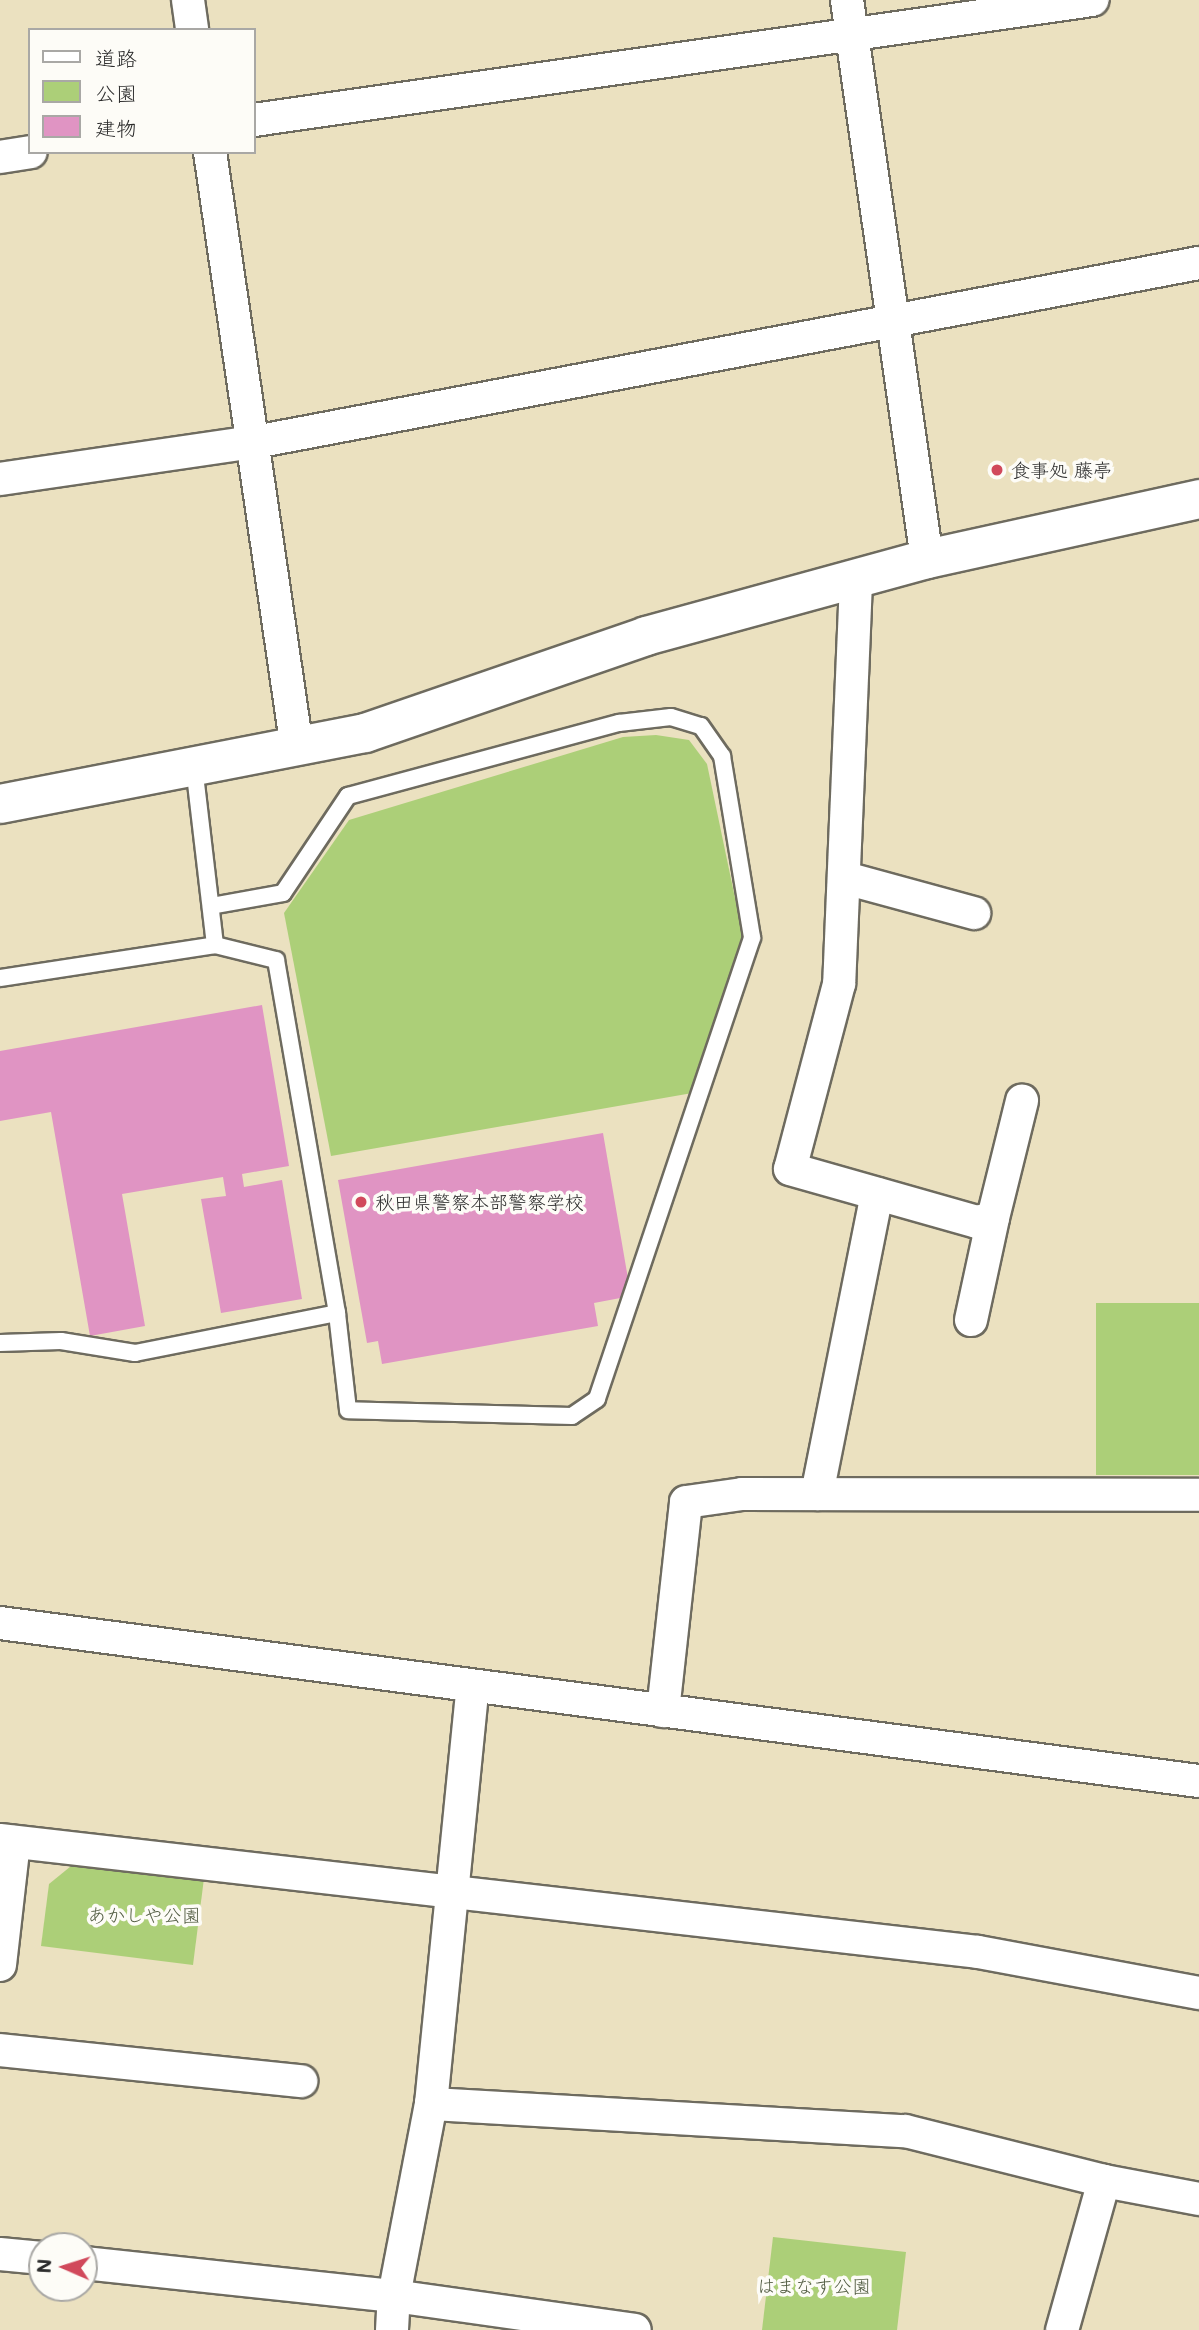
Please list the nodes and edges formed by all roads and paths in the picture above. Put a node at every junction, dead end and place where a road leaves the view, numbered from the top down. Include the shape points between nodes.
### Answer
1 (188, 0) edge
2 (848, 0) edge
3 (1092, 0) edge
4 (192, 28) edge
5 (853, 35) junction
6 (256, 120) edge
7 (28, 152) edge
8 (210, 154) edge
9 (0, 157) edge
10 (1199, 263) edge
11 (895, 320) junction
12 (255, 442) junction
13 (0, 479) edge
14 (1199, 499) edge
15 (927, 559) junction
16 (856, 582) junction
17 (297, 748) junction
18 (194, 767) junction
19 (0, 804) edge
20 (845, 878) junction
21 (211, 906) junction
22 (974, 913) dead end
23 (215, 945) junction
24 (0, 978) edge
25 (1022, 1101) dead end
26 (877, 1194) junction
27 (993, 1217) junction
28 (337, 1313) junction
29 (971, 1320) dead end
30 (0, 1343) edge
31 (817, 1494) junction
32 (1199, 1495) edge
33 (0, 1623) edge
34 (473, 1686) junction
35 (663, 1711) junction
36 (1199, 1780) edge
37 (7, 1841) edge
38 (450, 1895) junction
39 (0, 1965) edge
40 (1199, 1993) edge
41 (0, 2050) edge
42 (301, 2081) dead end
43 (431, 2104) junction
44 (1104, 2181) junction
45 (1199, 2199) edge
46 (0, 2254) edge
47 (28, 2257) edge
48 (98, 2264) edge
49 (394, 2296) junction
50 (392, 2330) edge
51 (635, 2330) edge
52 (1062, 2330) edge

1 - 4 street
2 - 5 street
3 - 5 street
5 - 6 street
5 - 11 street
7 - 9 street
8 - 12 street
10 - 11 street
11 - 12 street
11 - 15 street
12 - 13 street
12 - 17 street
14 - 15 street
15 - 16 street
16 - 17 street via 646,636 365,733
16 - 20 street
17 - 18 street
18 - 19 street
18 - 21 lane
20 - 22 street
20 - 26 street via 839,984 790,1169
21 - 23 lane
21 - 28 lane via 283,893 348,796 619,723 671,718 701,726 722,755 752,938 597,1399 572,1416 348,1410
23 - 24 lane
23 - 28 lane via 276,960
25 - 27 street
26 - 27 street via 977,1222
26 - 31 street
27 - 29 street
28 - 30 lane via 135,1353 61,1341
31 - 32 street
31 - 35 street via 742,1494 686,1502
33 - 34 street
34 - 35 street
34 - 38 street
35 - 36 street
37 - 38 street
37 - 39 street
38 - 40 street via 978,1952
38 - 43 street
41 - 42 street
43 - 44 street via 905,2131
43 - 49 street
44 - 45 street
44 - 52 street
46 - 47 street
48 - 49 street
49 - 50 street
49 - 51 street

